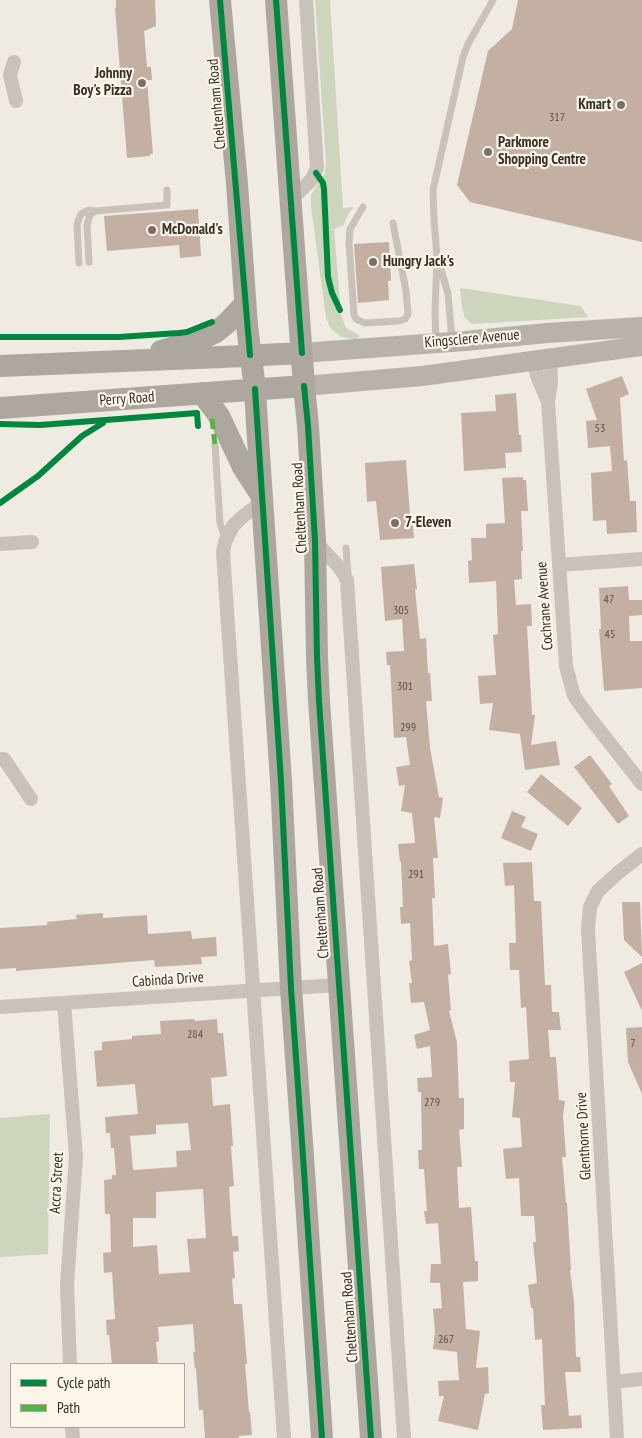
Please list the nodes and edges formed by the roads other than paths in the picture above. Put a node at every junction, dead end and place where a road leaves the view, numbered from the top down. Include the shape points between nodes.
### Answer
1 (220, 0) edge
2 (276, 0) edge
3 (306, 0) edge
4 (494, 0) edge
5 (8, 71) edge
6 (16, 101) dead end
7 (167, 190) dead end
8 (291, 200) junction
9 (363, 207) dead end
10 (95, 211) junction
11 (393, 223) dead end
12 (437, 257) junction
13 (90, 262) dead end
14 (79, 263) dead end
15 (245, 304) junction
16 (642, 327) edge
17 (547, 332) junction
18 (444, 342) junction
19 (642, 346) edge
20 (302, 353) junction
21 (250, 355) junction
22 (542, 360) junction
23 (121, 361) junction
24 (0, 366) edge
25 (446, 373) junction
26 (304, 386) junction
27 (255, 389) junction
28 (202, 393) junction
29 (0, 408) edge
30 (215, 445) dead end
31 (262, 499) junction
32 (314, 541) junction
33 (32, 542) dead end
34 (225, 542) junction
35 (0, 544) edge
36 (346, 548) dead end
37 (642, 559) edge
38 (558, 565) junction
39 (346, 580) junction
40 (0, 759) edge
41 (642, 784) edge
42 (31, 799) dead end
43 (642, 854) edge
44 (338, 985) junction
45 (291, 988) junction
46 (253, 990) junction
47 (64, 1003) junction
48 (0, 1006) edge
49 (70, 1363) edge
50 (642, 1379) edge
51 (614, 1382) junction
52 (284, 1438) edge
53 (322, 1438) edge
54 (371, 1438) edge
55 (404, 1438) edge
56 (617, 1438) edge

1 - 15 main road, Cheltenham Road
2 - 8 main road, Cheltenham Road
3 - 8 street via 318,168
4 - 12 lane via 462,57 435,178 433,200
5 - 6 street
7 - 10 lane via 167,205
8 - 20 main road, Cheltenham Road
9 - 11 lane via 350,229 349,243 354,315 365,324 399,321 408,314
10 - 13 lane via 87,224
10 - 14 lane via 84,212 78,218
12 - 18 lane via 435,313
12 - 18 lane via 447,289
15 - 21 main road, Cheltenham Road
15 - 23 main road via 216,332 181,346
16 - 17 main road, Kingsclere Avenue
17 - 18 main road, Kingsclere Avenue
17 - 22 main road
18 - 20 main road, Kingsclere Avenue
18 - 25 main road
19 - 22 main road, Kingsclere Avenue
20 - 21 main road
20 - 26 main road, Cheltenham Road
21 - 23 main road
21 - 27 main road, Cheltenham Road
22 - 25 main road, Kingsclere Avenue
22 - 38 street, Cochrane Avenue via 536,376 548,402
23 - 24 main road
25 - 26 main road, Kingsclere Avenue
26 - 27 main road, Perry Road
26 - 32 main road, Cheltenham Road
27 - 28 main road, Perry Road
27 - 31 main road, Cheltenham Road
28 - 29 main road, Perry Road
28 - 31 main road via 219,416
30 - 34 lane via 220,523
31 - 34 street via 233,526
31 - 45 main road, Cheltenham Road
32 - 39 street, Cheltenham Road via 332,558
32 - 44 main road, Cheltenham Road via 317,666
33 - 35 street
34 - 46 street via 223,564
36 - 39 lane
37 - 38 street
38 - 41 street, Cochrane Avenue via 566,666 574,696
39 - 55 street, Cheltenham Road
40 - 42 street via 4,758
43 - 51 street, Glenthorne Drive via 598,891 590,907 588,929
44 - 45 street, Cabinda Drive
44 - 54 main road, Cheltenham Road
45 - 46 street, Cabinda Drive
45 - 53 main road, Cheltenham Road
46 - 47 street, Cabinda Drive
46 - 52 street
47 - 48 street, Cabinda Drive
47 - 49 street, Accra Street via 76,1156 67,1285
50 - 51 street
51 - 56 street, Glenthorne Drive

